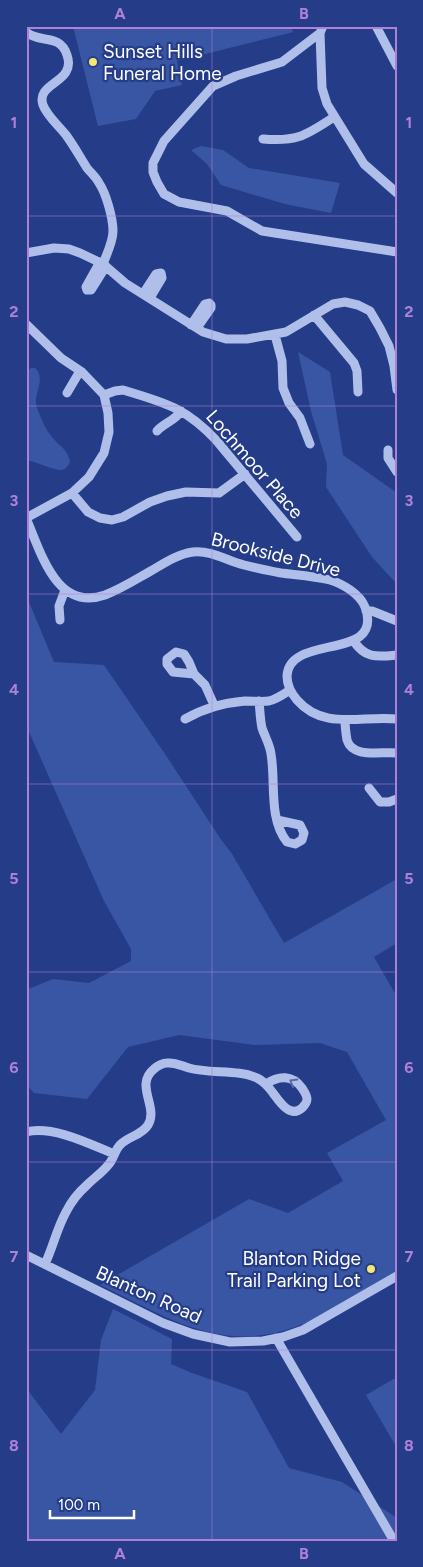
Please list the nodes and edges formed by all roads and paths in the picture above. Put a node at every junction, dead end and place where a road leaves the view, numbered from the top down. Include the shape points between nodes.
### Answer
1 (376, 26) edge
2 (321, 29) edge
3 (26, 32) edge
4 (306, 44) junction
5 (320, 51) junction
6 (397, 66) edge
7 (334, 117) junction
8 (263, 140) dead end
9 (397, 194) edge
10 (397, 252) edge
11 (26, 253) edge
12 (103, 264) junction
13 (314, 315) junction
14 (26, 324) edge
15 (275, 335) junction
16 (392, 344) edge
17 (80, 371) junction
18 (397, 390) edge
19 (358, 392) dead end
20 (67, 393) dead end
21 (104, 395) junction
22 (181, 411) junction
23 (157, 431) dead end
24 (310, 444) dead end
25 (388, 450) dead end
26 (397, 472) edge
27 (245, 474) junction
28 (72, 493) junction
29 (26, 518) edge
30 (297, 537) dead end
31 (65, 590) junction
32 (366, 611) junction
33 (60, 620) dead end
34 (397, 621) edge
35 (353, 640) junction
36 (397, 655) edge
37 (194, 674) dead end
38 (290, 690) junction
39 (259, 701) junction
40 (214, 705) junction
41 (397, 719) edge
42 (186, 720) dead end
43 (345, 720) junction
44 (397, 753) edge
45 (370, 788) dead end
46 (397, 799) edge
47 (278, 820) dead end
48 (266, 1084) junction
49 (26, 1132) edge
50 (114, 1154) junction
51 (26, 1256) edge
52 (45, 1264) junction
53 (397, 1276) edge
54 (276, 1338) junction
55 (394, 1541) edge

1 - 6 street
2 - 4 street
2 - 5 street
3 - 12 street via 55,41 67,54 66,74 45,90 42,102 102,189 113,231
4 - 5 street via 315,40
4 - 10 street via 282,62 213,86 164,141 153,163 156,182 164,194 178,202 227,212 262,231
5 - 7 street via 322,92
7 - 8 street via 294,139
7 - 9 street via 364,164
11 - 12 street via 69,249
12 - 15 street via 125,283 203,332 226,339
13 - 15 street
13 - 16 street via 333,304 358,305 370,311
13 - 19 street via 354,363
14 - 17 street via 61,358
15 - 24 street via 282,361 284,388
16 - 18 street
17 - 20 street
17 - 21 street
21 - 22 street, Lochmoor Place via 123,390
21 - 28 street via 109,432 104,453 89,477
22 - 23 street
22 - 27 street, Lochmoor Place via 205,428
25 - 26 street via 388,458
27 - 28 street via 219,493 186,492 167,496 112,520 88,512
27 - 30 street, Lochmoor Place
28 - 29 street
29 - 31 street via 52,577
31 - 32 street, Brookside Drive via 80,597 99,596 120,588 172,558 197,551 270,571 332,581 354,593
31 - 33 street via 59,606
32 - 34 street
32 - 35 street via 365,629
35 - 36 street via 360,650 369,655
35 - 38 street via 293,660 287,676
37 - 40 street
38 - 39 street via 268,701
38 - 43 street via 314,713
39 - 40 street
39 - 47 street via 262,728 271,754
40 - 42 street
41 - 43 street
43 - 44 street via 348,741 355,750
45 - 46 street via 380,802
48 -> 48 street via 286,1109 298,1111 305,1104 306,1094 292,1079 277,1078
48 - 50 street via 244,1074 169,1062 160,1065 149,1073 145,1086 151,1113 148,1125 136,1136 123,1141
49 - 50 street via 38,1130 68,1137
50 - 52 street via 110,1163 85,1186 66,1210
51 - 52 street, Blanton Road
52 - 54 street, Blanton Road via 193,1334 230,1342
53 - 54 street, Blanton Road via 313,1325
54 - 55 street

